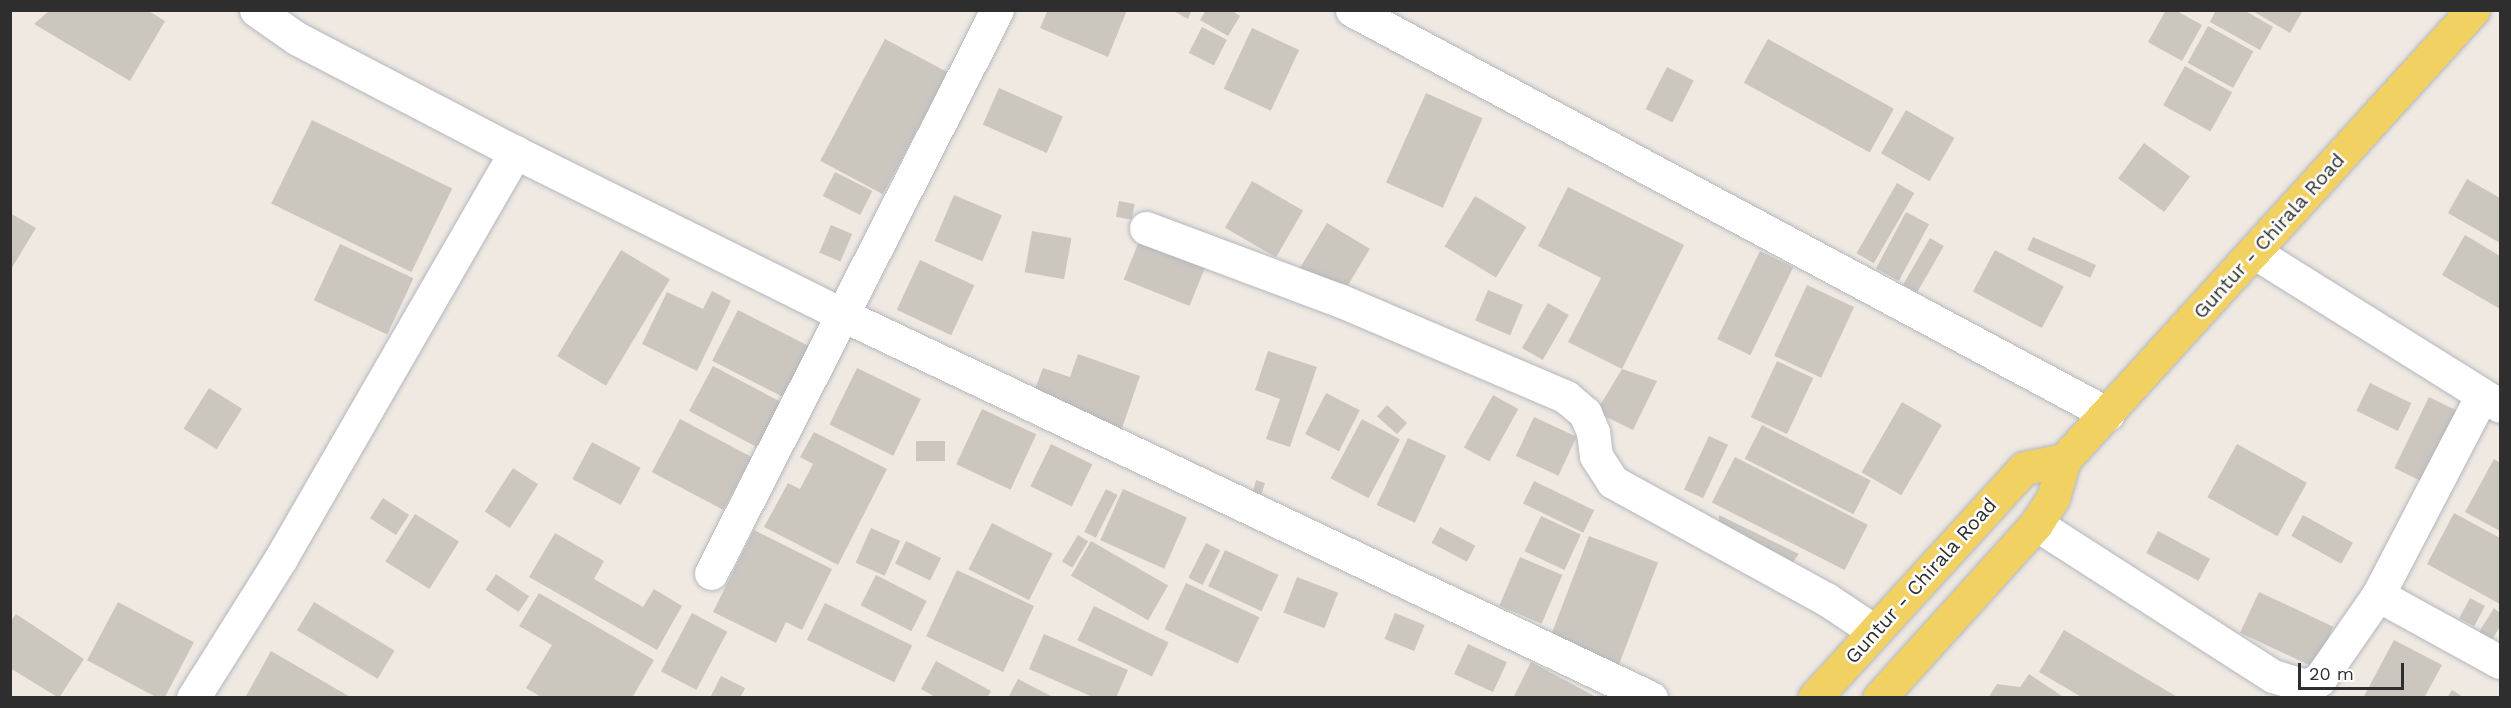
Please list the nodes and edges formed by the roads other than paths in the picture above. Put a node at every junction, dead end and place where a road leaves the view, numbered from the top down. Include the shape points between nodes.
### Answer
1 (256, 10) edge
2 (997, 10) edge
3 (1352, 10) edge
4 (2473, 10) edge
5 (515, 152) junction
6 (1146, 228) dead end
7 (2254, 252) junction
8 (844, 316) junction
9 (2491, 401) edge
10 (2108, 414) junction
11 (2064, 460) junction
12 (2036, 524) junction
13 (711, 573) dead end
14 (2378, 595) junction
15 (1874, 631) junction
16 (2500, 662) edge
17 (193, 698) edge
18 (1651, 698) edge
19 (1814, 698) edge
20 (1879, 698) edge

1 - 5 street via 296,38
2 - 8 street
3 - 10 street
4 - 7 main road, Guntur - Chirala Road
5 - 8 street
5 - 17 street via 281,558
6 - 15 street via 1339,300 1566,396 1585,413 1593,432 1596,456 1612,482 1826,599
7 - 9 street
7 - 10 main road, Guntur - Chirala Road
8 - 13 street
8 - 18 street
9 - 14 street
10 - 11 main road, Guntur - Chirala Road
11 - 12 main road, Guntur - Chirala Road via 2053,498
11 - 15 main road, Guntur - Chirala Road via 2024,468
12 - 14 street via 2287,682 2305,686 2319,680
12 - 20 main road, Guntur - Chirala Road
14 - 16 street
15 - 19 main road, Guntur - Chirala Road

